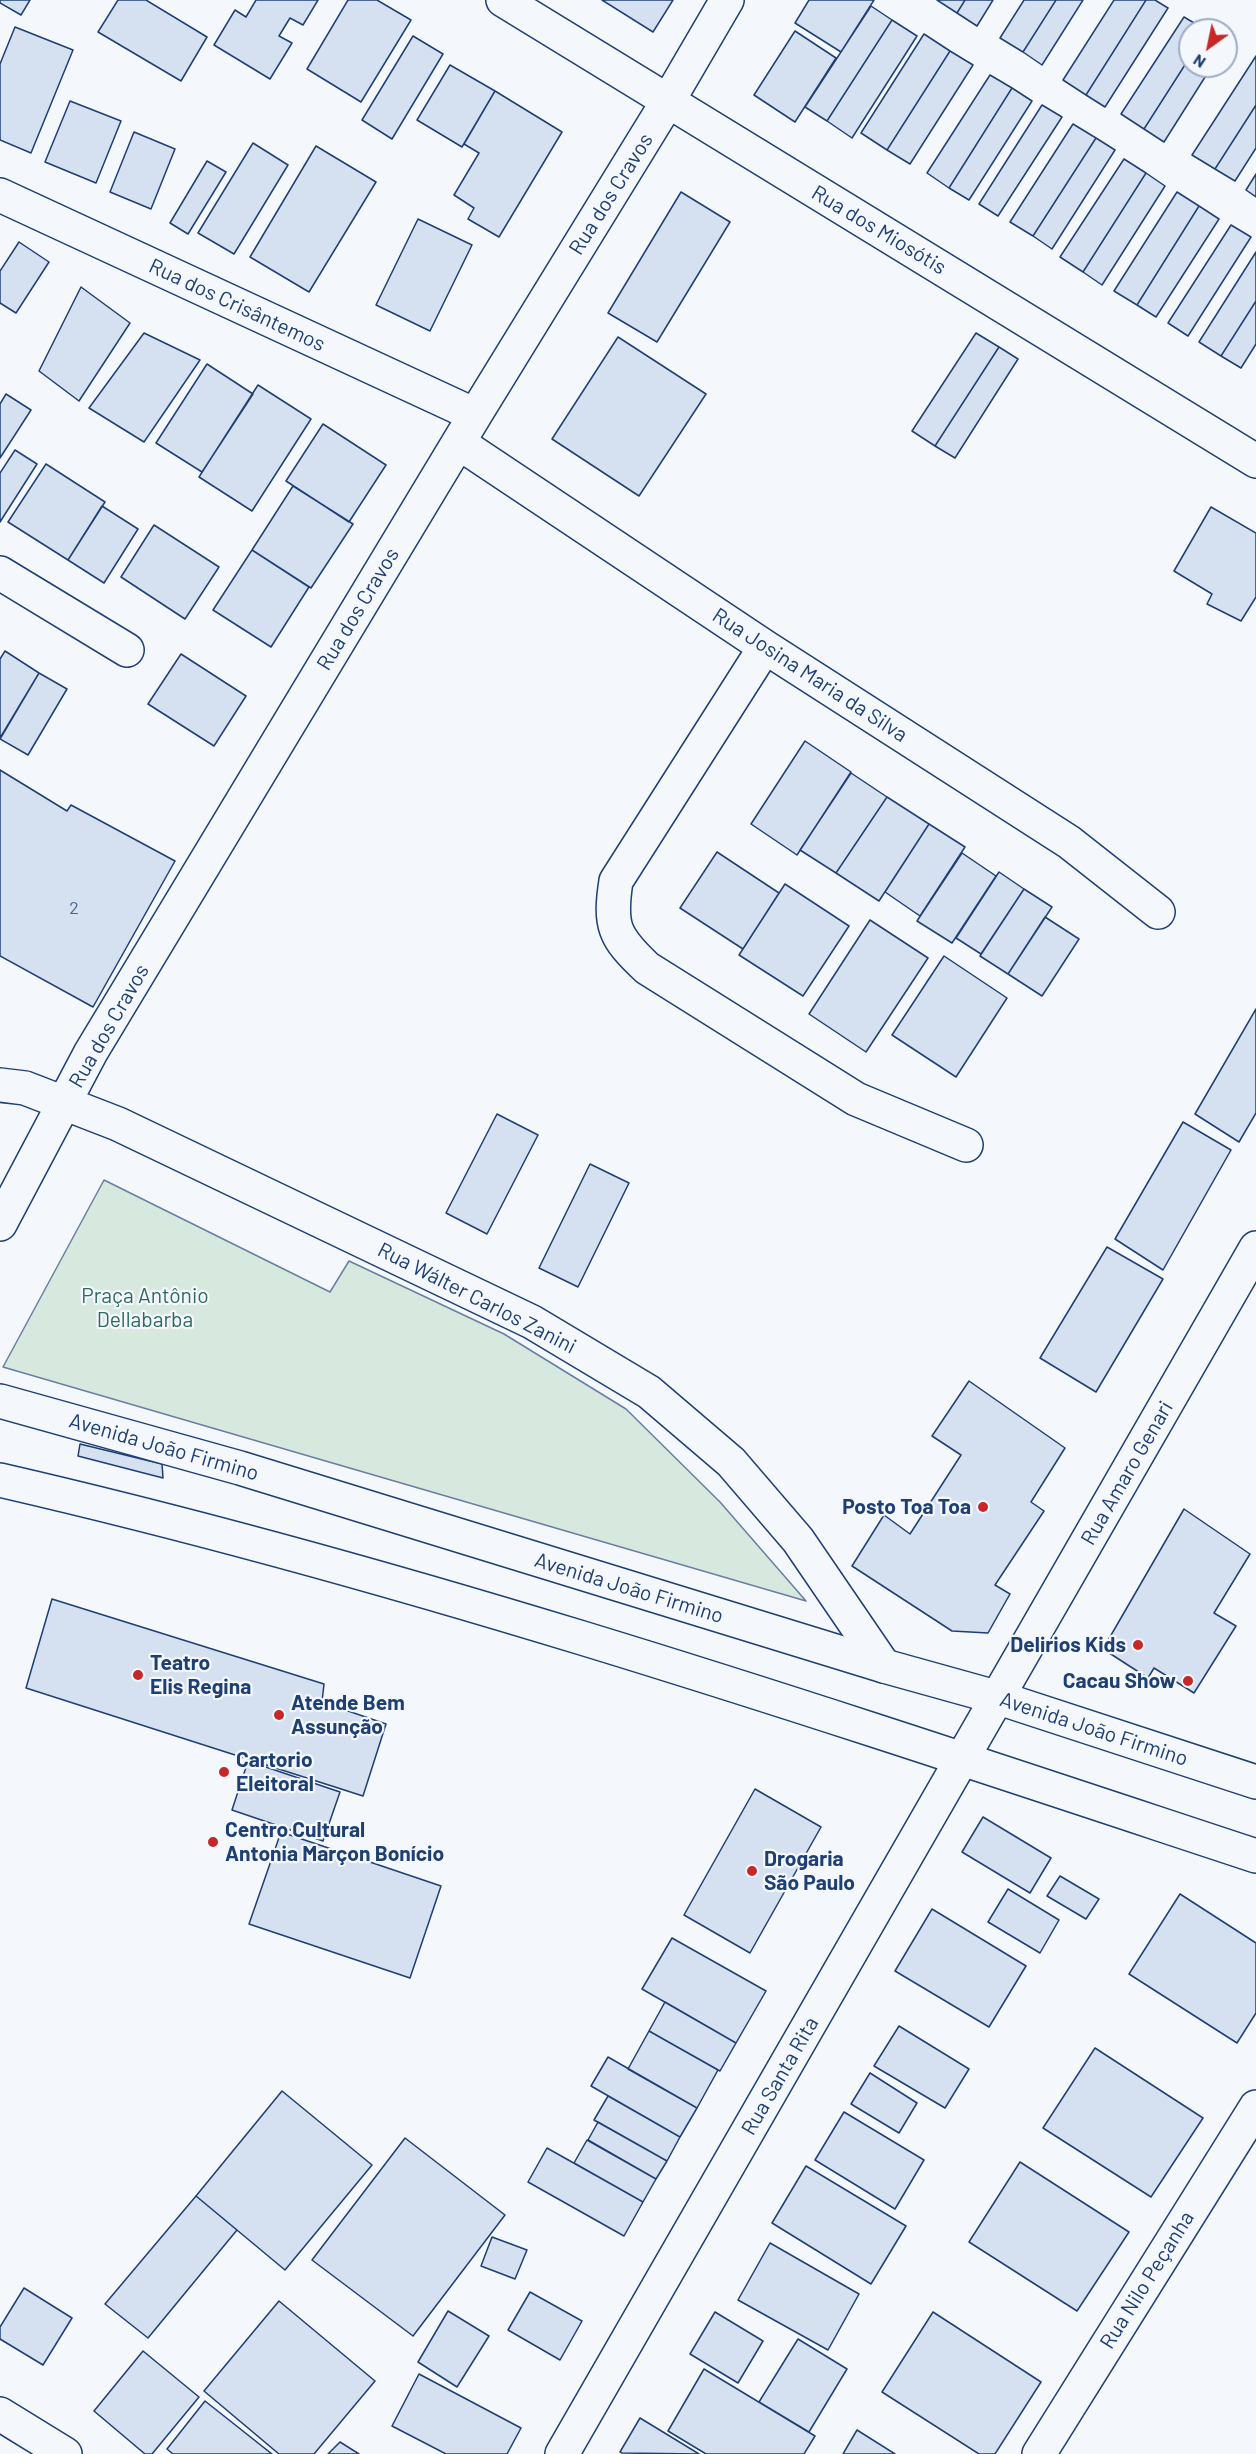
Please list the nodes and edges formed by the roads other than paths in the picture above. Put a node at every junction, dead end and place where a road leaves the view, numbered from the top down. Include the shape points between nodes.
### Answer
1 (503, 0) edge
2 (727, 0) edge
3 (668, 101) junction
4 (0, 195) edge
5 (475, 415) junction
6 (459, 443) junction
7 (1256, 461) edge
8 (0, 573) edge
9 (765, 647) junction
10 (127, 650) dead end
11 (1158, 912) dead end
12 (0, 1085) edge
13 (64, 1103) junction
14 (966, 1145) dead end
15 (0, 1224) edge
16 (1256, 1248) edge
17 (0, 1401) edge
18 (0, 1480) edge
19 (884, 1666) junction
20 (999, 1698) junction
21 (962, 1760) junction
22 (1256, 1782) edge
23 (1256, 1856) edge
24 (1256, 2106) edge
25 (0, 2414) edge
26 (65, 2454) edge
27 (562, 2454) edge
28 (1038, 2454) edge

1 - 3 street, Rua dos Miosótis
2 - 3 street, Rua dos Cravos
3 - 5 street, Rua dos Cravos
3 - 7 street, Rua dos Miosótis
4 - 5 street, Rua dos Crisântemos
5 - 6 street, Rua dos Cravos
6 - 9 street, Rua Josina Maria da Silva
6 - 13 street, Rua dos Cravos
8 - 10 street
9 - 11 street, Rua Josina Maria da Silva via 1069,842
9 - 14 street via 616,881 611,912 623,945 647,968 856,1099
12 - 13 street, Rua Wálter Carlos Zanini via 25,1088
13 - 15 street, Rua dos Cravos
13 - 19 street, Rua Wálter Carlos Zanini via 118,1124 532,1322 649,1392 732,1462 798,1540
16 - 20 street, Rua Amaro Genari
17 - 19 street, Avenida João Firmino via 240,1468
18 - 21 street via 418,1588
19 - 20 street, Avenida João Firmino
20 - 21 street, Rua Santa Rita
20 - 22 street, Avenida João Firmino
21 - 23 street
21 - 27 street, Rua Santa Rita
24 - 28 street, Rua Nilo Peçanha
25 - 26 street

